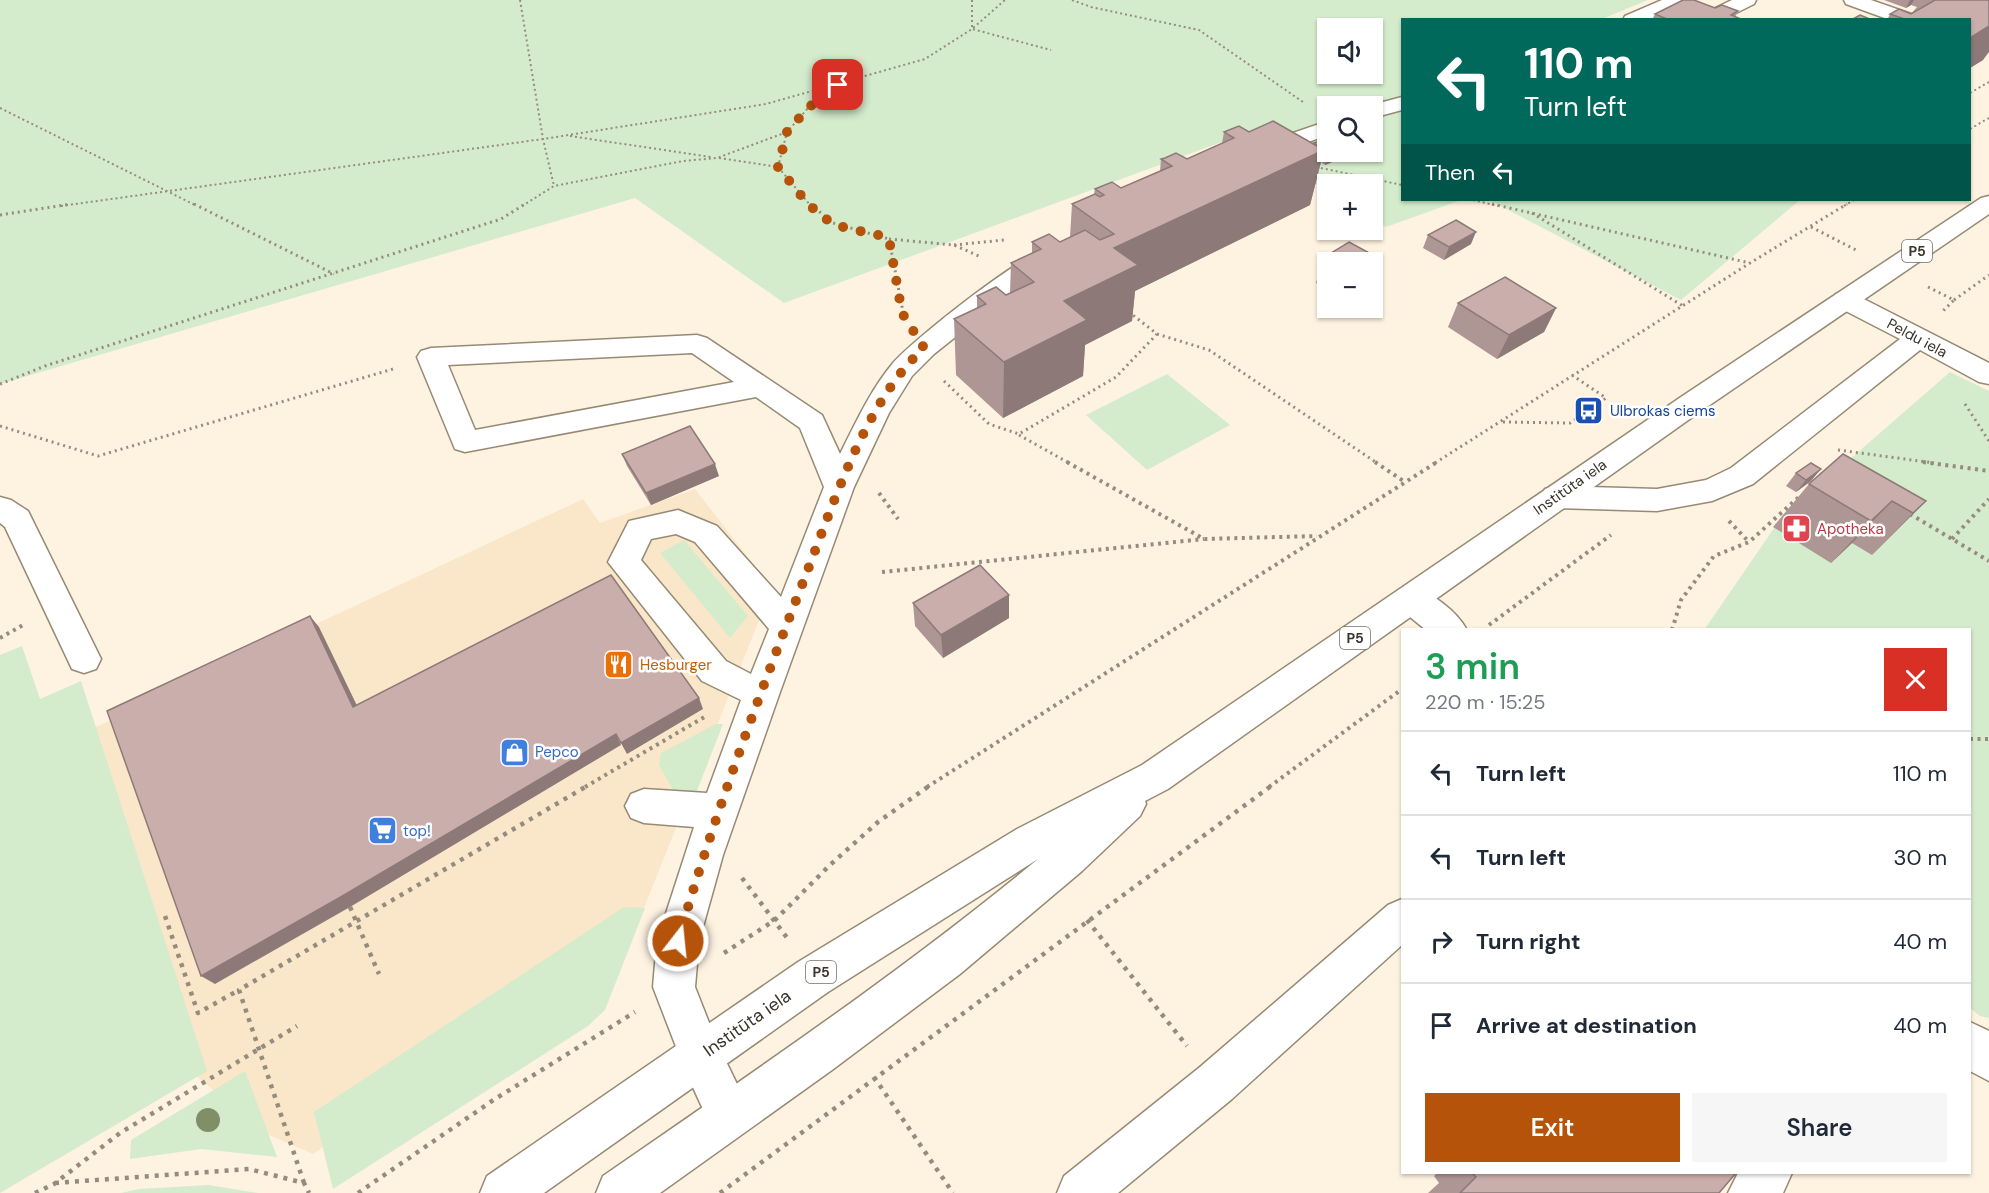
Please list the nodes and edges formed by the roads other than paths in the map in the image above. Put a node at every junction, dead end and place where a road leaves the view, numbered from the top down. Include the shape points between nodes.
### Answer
1 (1678, 0) edge
2 (1747, 0) edge
3 (1853, 0) edge
4 (1637, 18) edge
5 (1710, 18) edge
6 (1904, 18) edge
7 (1401, 103) edge
8 (1383, 109) edge
9 (1317, 135) edge
10 (1241, 158) edge
11 (1989, 203) edge
12 (1062, 245) edge
13 (1845, 300) junction
14 (1919, 338) junction
15 (1989, 375) edge
16 (760, 387) junction
17 (839, 487) junction
18 (1556, 497) junction
19 (0, 508) edge
20 (1411, 599) junction
21 (786, 626) junction
22 (1447, 628) edge
23 (84, 659) dead end
24 (762, 692) junction
25 (1155, 777) junction
26 (644, 806) dead end
27 (718, 811) junction
28 (1401, 920) edge
29 (1971, 1045) edge
30 (700, 1055) junction
31 (1989, 1059) edge
32 (729, 1115) junction
33 (1768, 1174) edge
34 (504, 1193) edge
35 (620, 1193) edge
36 (1081, 1193) edge
37 (1752, 1193) edge

1 - 4 main road
2 - 5 main road
3 - 6 main road
7 - 8 main road
9 - 10 main road
11 - 13 main road, Institūta iela / P5
12 - 17 main road via 1019,274 931,362 902,370 875,413
13 - 14 main road, Peldu iela
13 - 18 main road, Institūta iela / P5
14 - 15 main road, Peldu iela
14 - 18 main road via 1742,476 1712,490 1657,500
16 - 16 main road via 465,442 431,357 697,344
16 - 17 main road via 812,422
17 - 21 main road
18 - 20 main road, Institūta iela / P5
19 - 23 main road via 17,519
20 - 22 main road
20 - 25 main road, Institūta iela / P5
21 - 24 main road
21 - 24 main road via 706,534 678,522 640,529 624,562 714,671
24 - 27 main road
25 - 30 main road, Institūta iela / P5 via 1002,860 813,977
25 - 32 main road, Institūta iela / P5 via 985,929
26 - 27 main road
27 - 30 main road via 678,941 674,987
28 - 36 main road via 1216,1083
29 - 31 main road
30 - 32 main road
30 - 34 main road, Institūta iela / P5
32 - 35 main road, Institūta iela / P5
33 - 37 main road

